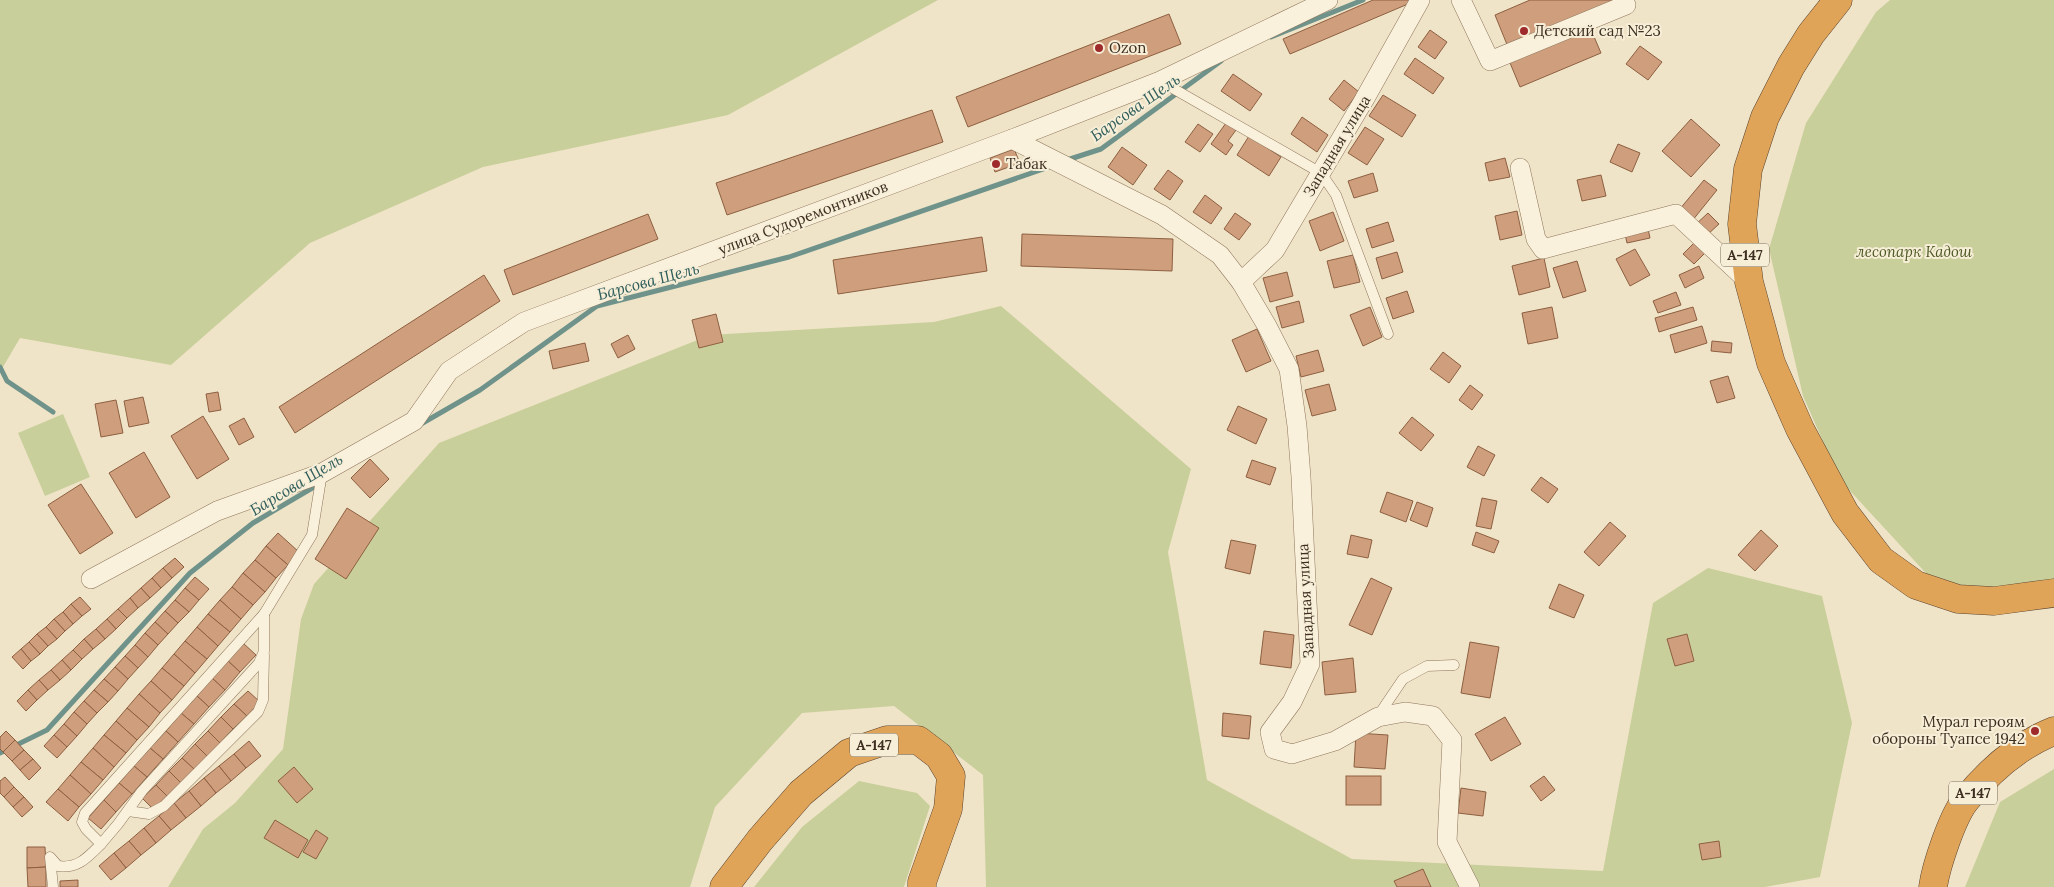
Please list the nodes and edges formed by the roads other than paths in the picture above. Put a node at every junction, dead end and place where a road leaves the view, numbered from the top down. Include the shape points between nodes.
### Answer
1 (1328, 0) edge
2 (1420, 0) edge
3 (1461, 0) edge
4 (1838, 0) edge
5 (1626, 4) dead end
6 (1160, 81) junction
7 (1012, 139) junction
8 (1520, 168) dead end
9 (1321, 173) junction
10 (1241, 282) junction
11 (1748, 282) junction
12 (1388, 334) dead end
13 (322, 473) junction
14 (91, 579) dead end
15 (2054, 593) edge
16 (264, 614) junction
17 (264, 651) junction
18 (1454, 665) dead end
19 (1378, 717) junction
20 (2054, 731) edge
21 (128, 811) junction
22 (101, 844) junction
23 (53, 887) edge
24 (724, 887) edge
25 (922, 887) edge
26 (1470, 887) edge
27 (1933, 887) edge

1 - 6 street, улица Судоремонтников
2 - 9 street, Западная улица
3 - 5 street via 1490,61
4 - 11 highway, А-147 via 1810,34 1791,66 1765,117 1748,169 1742,224
6 - 7 street, улица Судоремонтников
6 - 9 lane
7 - 10 street, Западная улица via 1162,215 1220,255
7 - 13 street, улица Судоремонтников via 524,322 449,371 414,421
8 - 11 street via 1536,239 1543,249 1676,214
9 - 10 street, Западная улица via 1275,250
9 - 12 lane via 1336,196
10 - 19 street, Западная улица via 1289,369 1301,476 1310,664 1292,702 1270,732 1274,749 1292,754 1335,740
11 - 15 highway, А-147 via 1771,363 1800,429 1845,514 1881,560 1916,585 1958,600 1994,600
13 - 14 street, улица Судоремонтников via 217,511
13 - 16 lane via 312,536
16 - 17 lane
16 - 22 lane via 85,813 82,822
17 - 21 lane via 259,663 142,791
17 - 21 lane via 263,700 258,712 164,806 149,814
18 - 19 lane via 1427,666 1403,679
19 - 26 street, Западная улица via 1405,712 1433,716 1452,740 1447,842
20 - 27 highway, А-147 via 2037,738 1996,768 1964,803 1935,872
21 - 22 lane
22 - 23 lane via 82,863 67,868 58,866 50,857
24 - 25 highway, А-147 via 801,793 849,754 887,740 918,740 939,756 951,776 948,809

